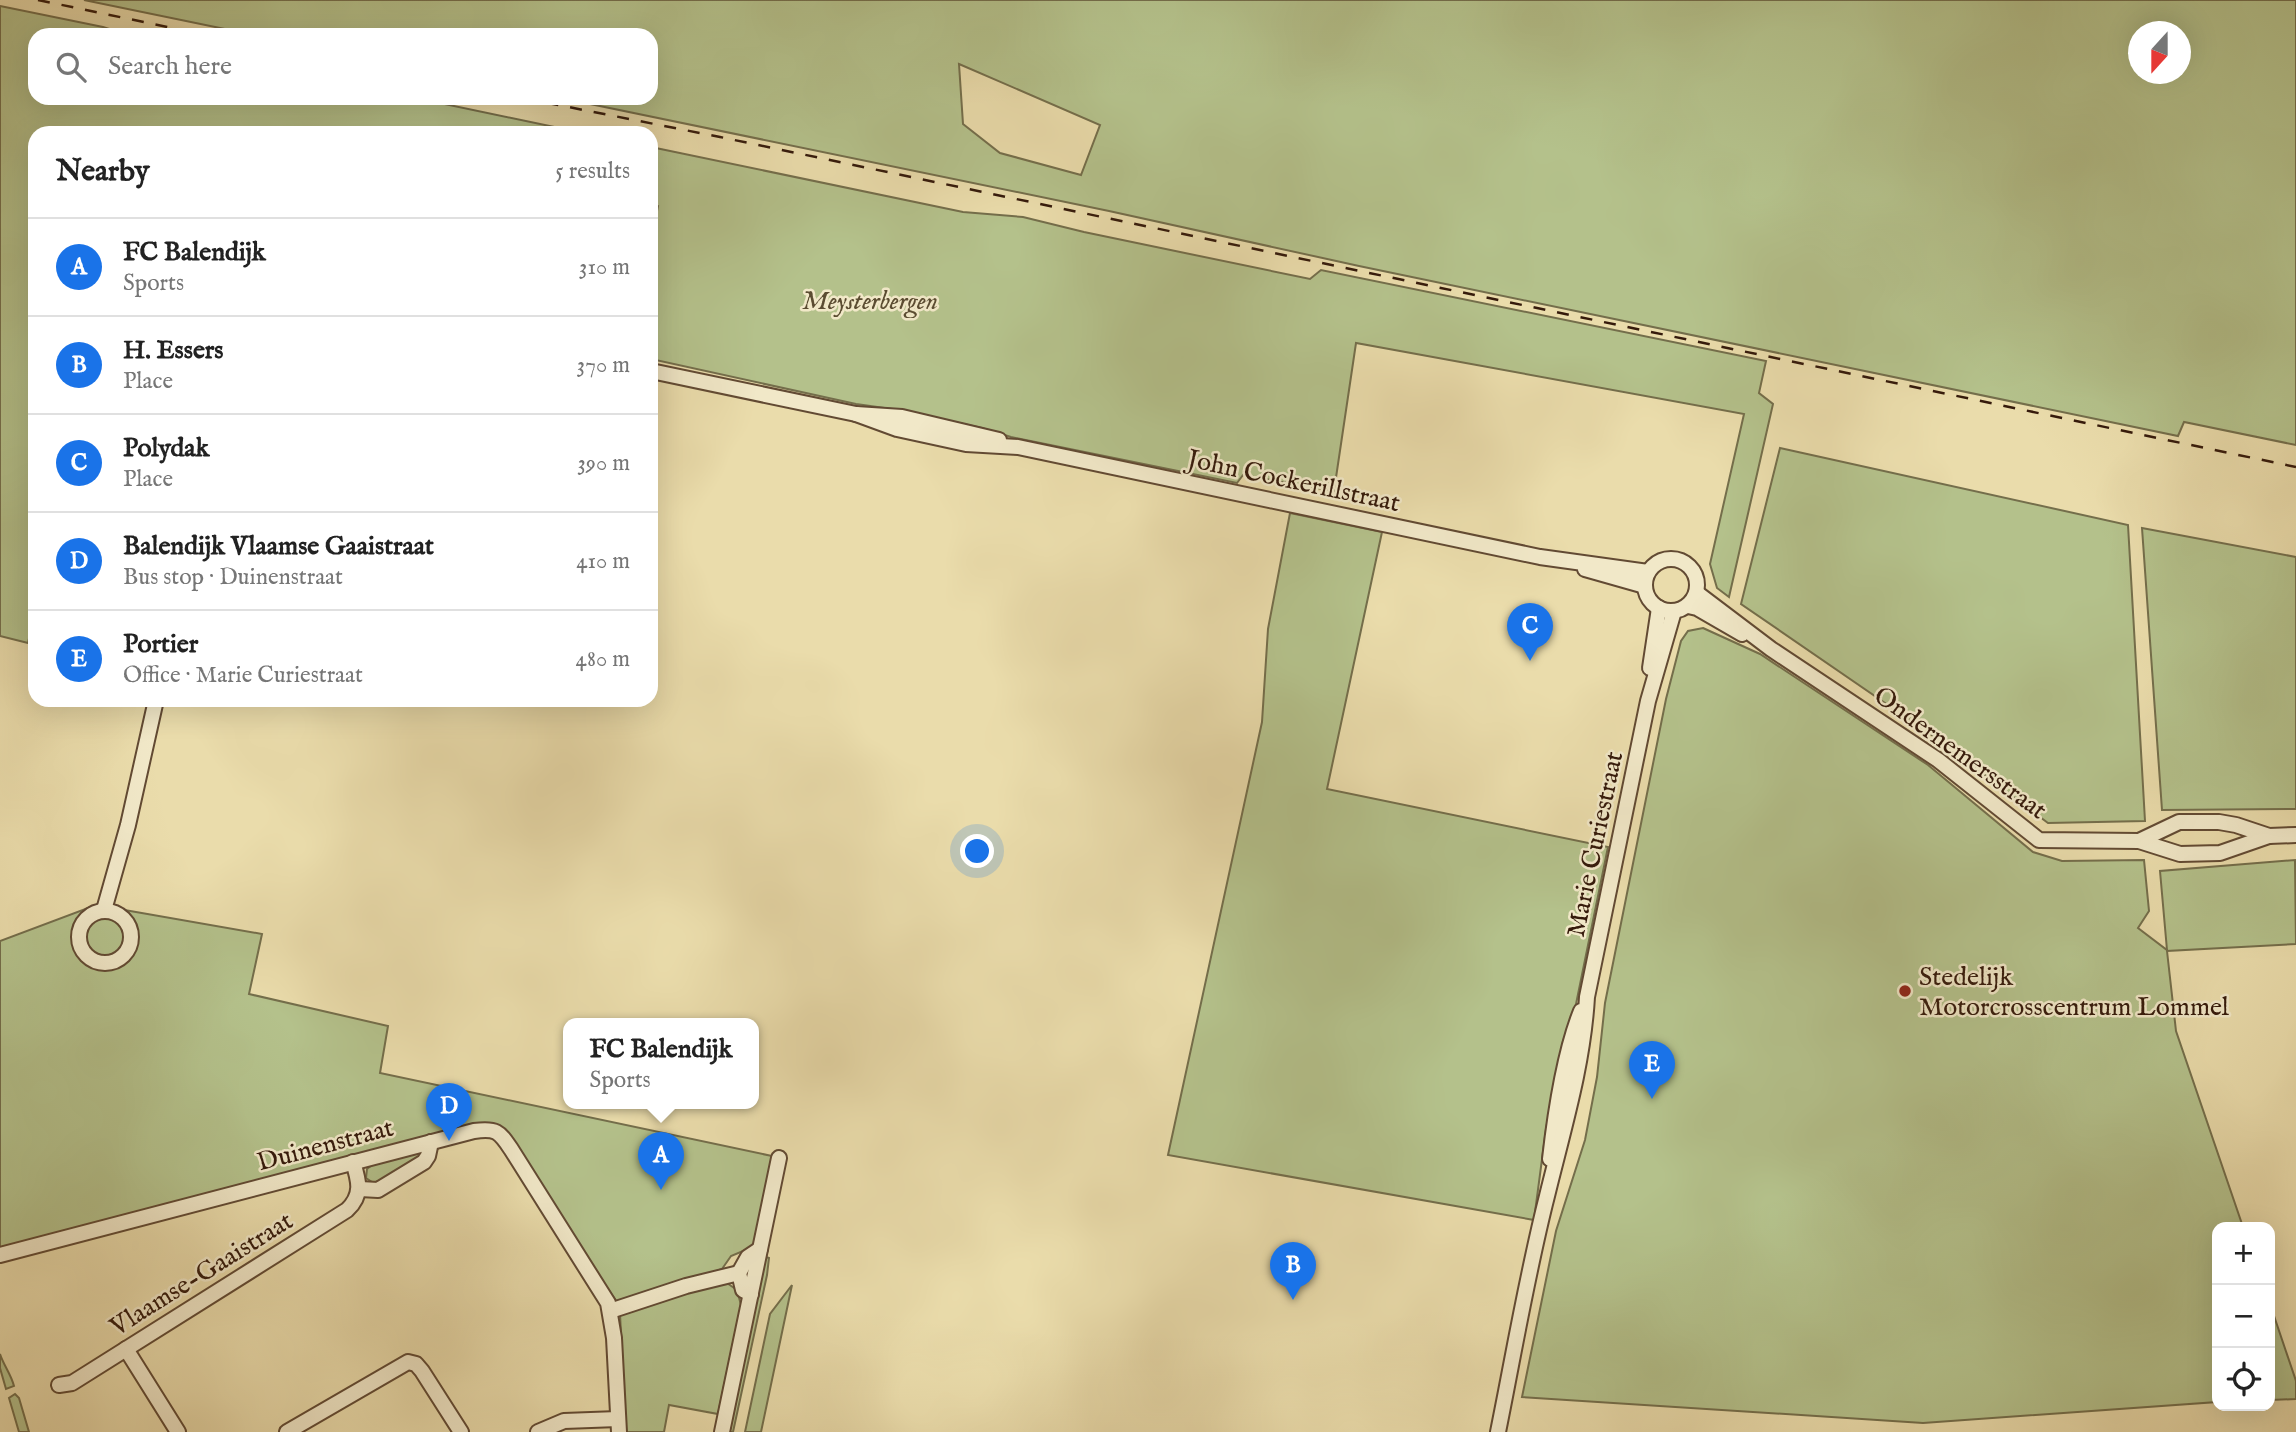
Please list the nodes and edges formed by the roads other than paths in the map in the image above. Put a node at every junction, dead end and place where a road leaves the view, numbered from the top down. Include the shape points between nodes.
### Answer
1 (658, 372) edge
2 (1646, 579) junction
3 (1697, 593) junction
4 (1659, 608) junction
5 (1681, 609) junction
6 (1771, 649) junction
7 (1648, 701) junction
8 (154, 707) edge
9 (2296, 835) edge
10 (2269, 836) junction
11 (2139, 841) junction
12 (111, 912) dead end
13 (431, 1142) junction
14 (779, 1158) dead end
15 (353, 1162) junction
16 (360, 1189) junction
17 (760, 1249) junction
18 (0, 1255) edge
19 (739, 1273) junction
20 (751, 1294) junction
21 (610, 1311) junction
22 (126, 1349) junction
23 (59, 1385) dead end
24 (619, 1425) edge
25 (178, 1432) edge
26 (287, 1432) edge
27 (461, 1432) edge
28 (538, 1432) edge
29 (722, 1432) edge
30 (1498, 1432) edge

1 - 2 street, John Cockerillstraat via 856,414 955,442 1018,447
2 - 3 street via 1661,561 1678,559 1696,576
2 - 4 street via 1647,595
3 - 5 street
3 - 6 street, Ondernemersstraat
4 - 5 street
4 - 7 street
5 - 6 street, Ondernemersstraat via 1697,608
5 - 7 street
6 - 11 street, Ondernemersstraat via 1923,749 2039,840
7 - 30 street, Marie Curiestraat via 1587,997 1584,1041
8 - 12 street via 128,825 127,855
9 - 10 street, Ondernemersstraat
10 - 11 street, Ondernemersstraat via 2220,853 2180,854
10 - 11 street, Ondernemersstraat via 2220,822 2179,822
13 - 15 street, Duinenstraat
13 - 16 street via 424,1162 378,1190
13 - 21 street, Duinenstraat via 488,1129 500,1133
14 - 17 street
15 - 16 street
15 - 18 street, Duinenstraat
16 - 22 street, Vlaamse-Gaaistraat via 347,1210
17 - 19 street via 748,1257
17 - 20 street
19 - 20 street via 743,1290
19 - 21 street
20 - 29 street
21 - 24 street, Duinenstraat
22 - 23 street, Vlaamse-Gaaistraat via 72,1383
22 - 25 street
24 - 28 street via 564,1421
26 - 27 street via 408,1362 422,1371

